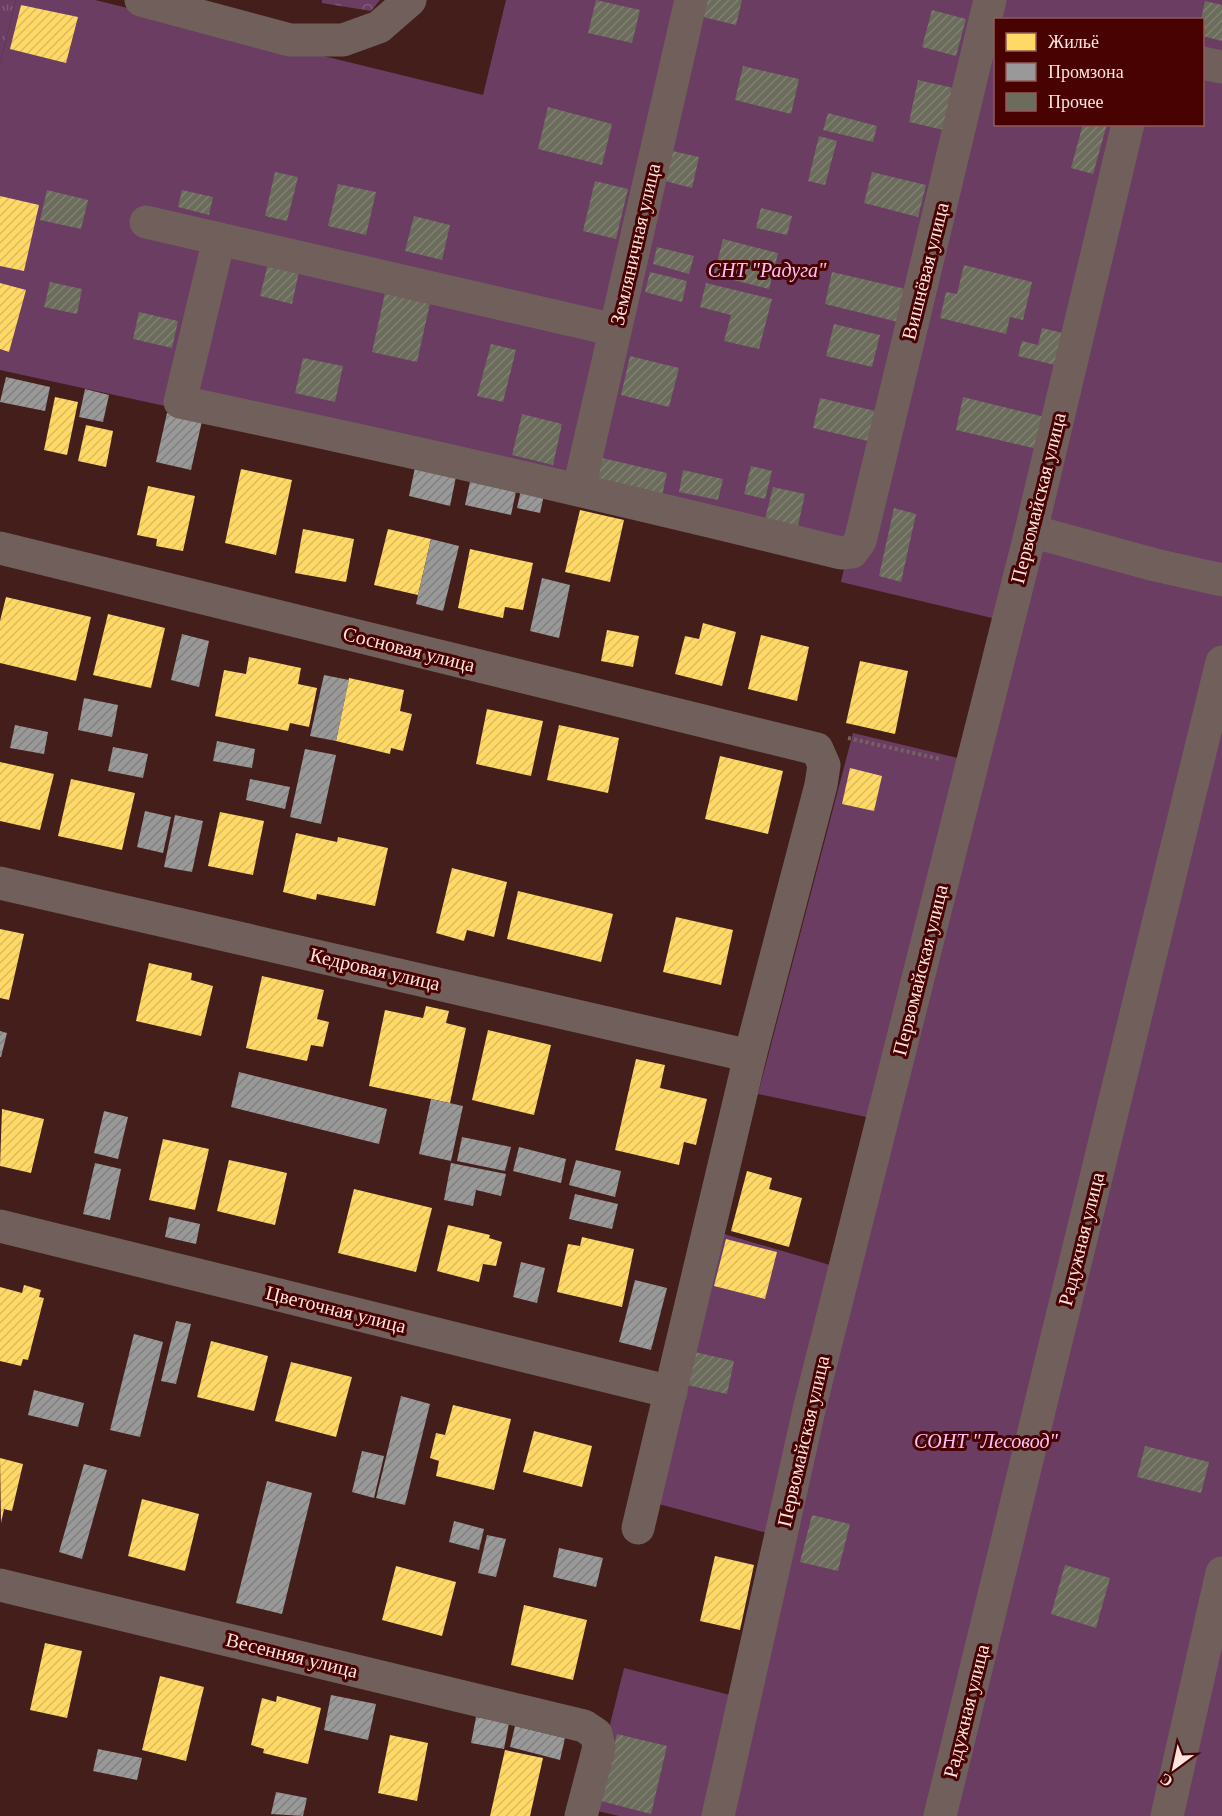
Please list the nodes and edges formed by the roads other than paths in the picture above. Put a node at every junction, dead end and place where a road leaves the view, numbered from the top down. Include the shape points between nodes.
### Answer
1 (141, 0) edge
2 (410, 0) edge
3 (691, 0) edge
4 (990, 0) edge
5 (1204, 63) edge
6 (1222, 67) edge
7 (1128, 126) edge
8 (146, 222) dead end
9 (219, 239) junction
10 (615, 330) junction
11 (579, 488) junction
12 (1031, 531) junction
13 (0, 548) edge
14 (1222, 580) edge
15 (1222, 662) edge
16 (0, 883) edge
17 (750, 1056) junction
18 (0, 1226) edge
19 (671, 1392) junction
20 (638, 1528) dead end
21 (1222, 1573) edge
22 (0, 1585) edge
23 (581, 1816) edge
24 (718, 1816) edge
25 (940, 1816) edge
26 (1167, 1816) edge

1 - 2 street via 290,39 343,40 379,27
3 - 10 street, Земляничная улица
4 - 11 street, Вишнёвая улица via 860,541 852,552 841,553
5 - 6 street
7 - 12 street, Первомайская улица
8 - 9 street
9 - 10 street
9 - 11 street via 180,402
10 - 11 street, Земляничная улица
12 - 14 street
12 - 24 street, Первомайская улица via 809,1410
13 - 17 street, Сосновая улица via 817,749 824,765 821,785
15 - 25 street, Радужная улица
16 - 17 street, Кедровая улица
17 - 19 street
18 - 19 street, Цветочная улица
19 - 20 street
21 - 26 street
22 - 23 street, Весенняя улица via 584,1726 596,1734 598,1747

